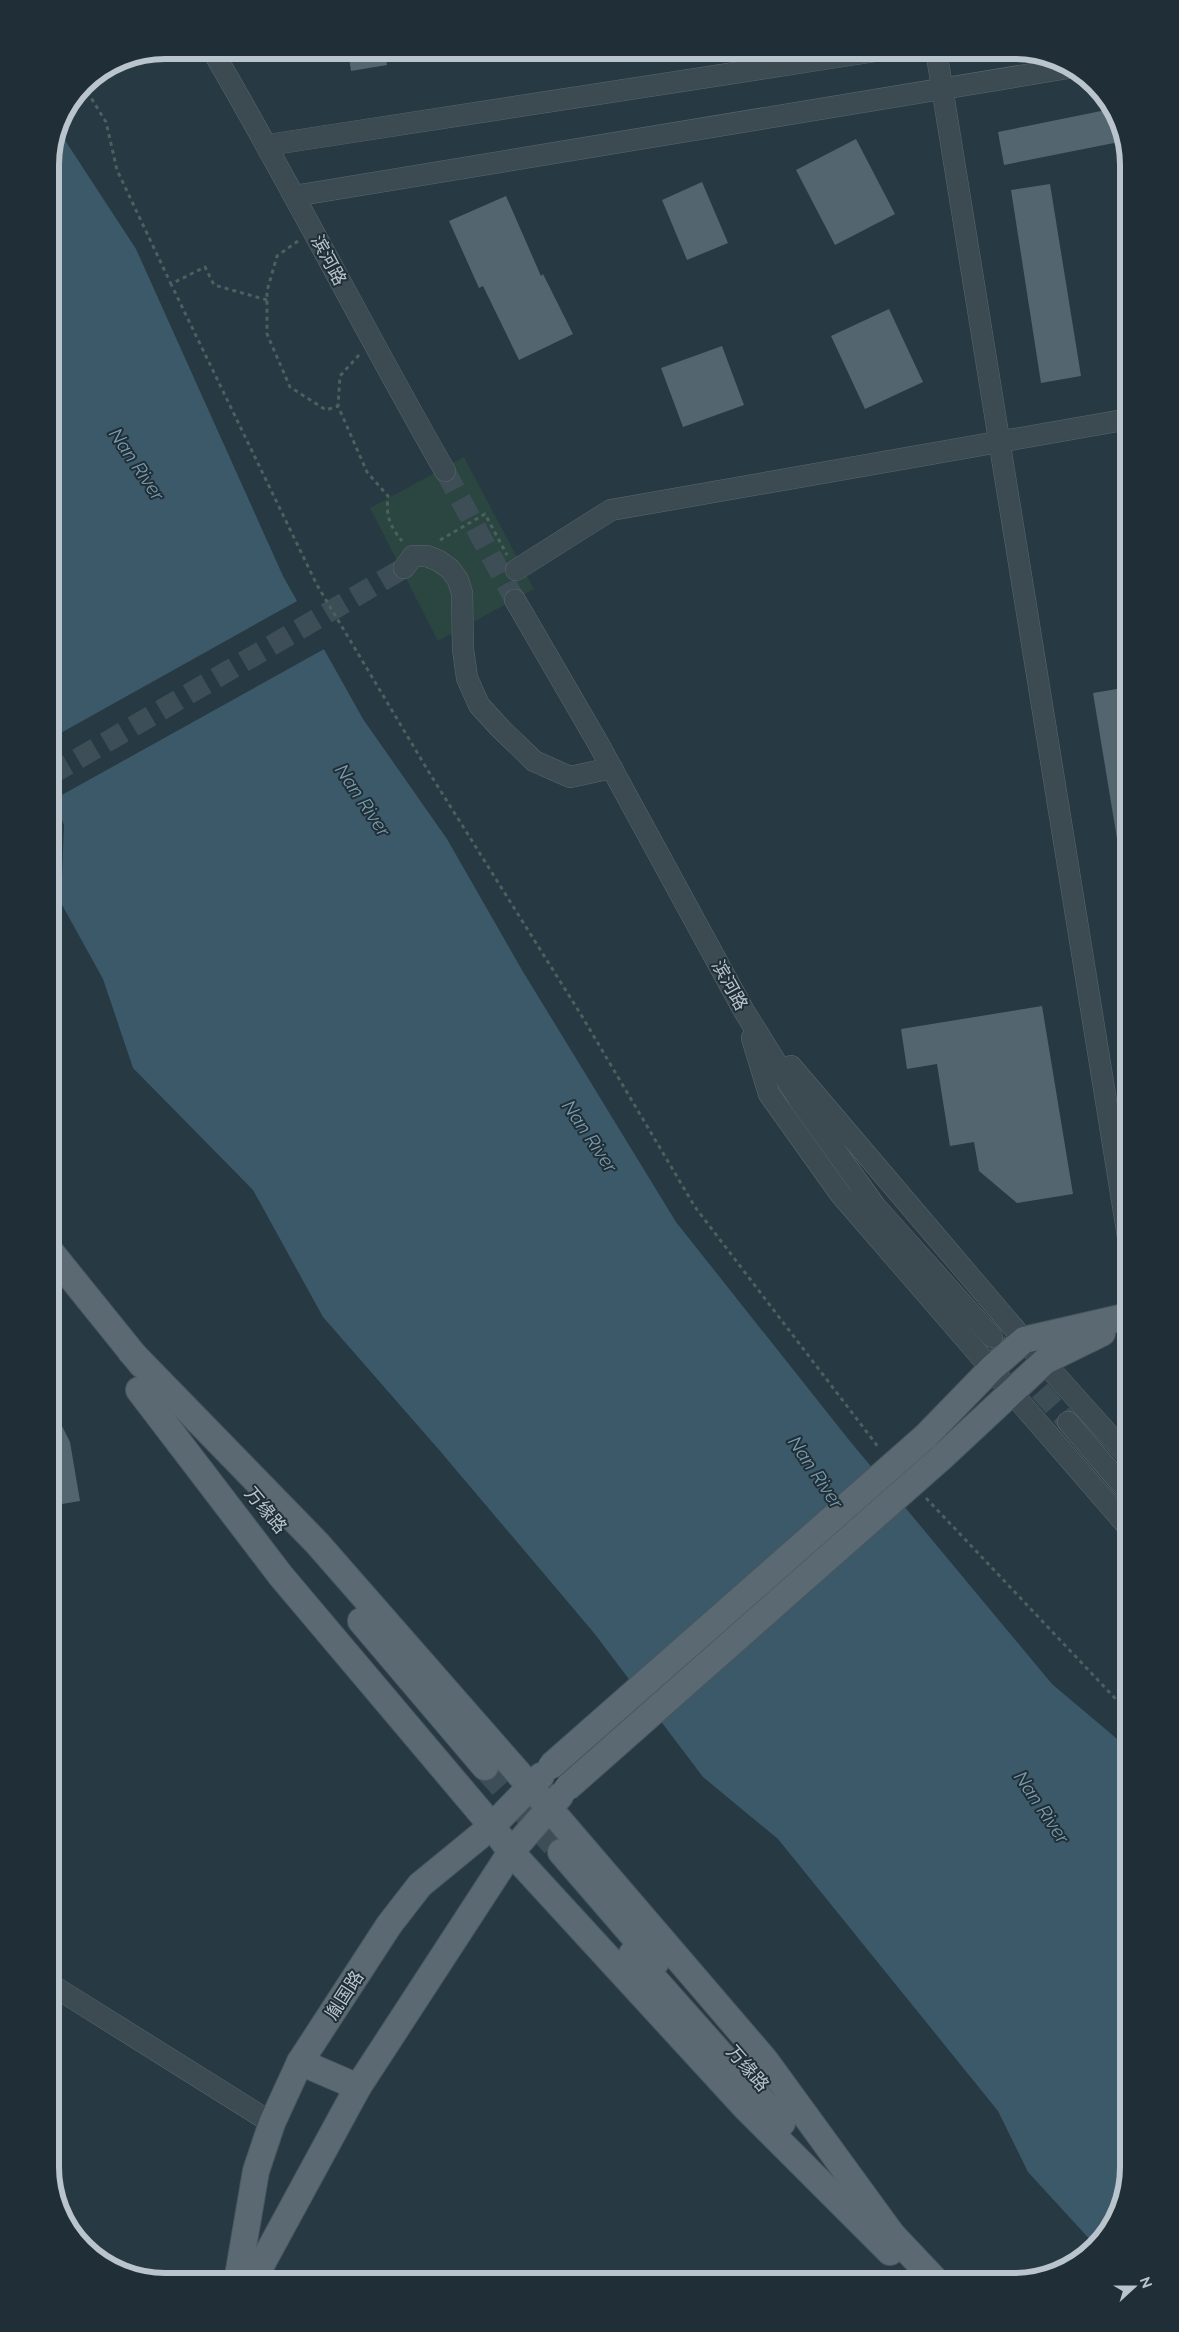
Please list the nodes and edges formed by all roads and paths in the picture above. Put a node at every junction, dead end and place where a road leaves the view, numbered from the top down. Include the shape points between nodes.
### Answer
1 (217, 59) edge
2 (824, 59) edge
3 (937, 59) edge
4 (1060, 69) edge
5 (942, 89) junction
6 (88, 92) edge
7 (268, 146) junction
8 (294, 196) junction
9 (312, 230) junction
10 (171, 284) junction
11 (267, 300) junction
12 (370, 338) junction
13 (338, 406) junction
14 (1120, 421) edge
15 (1000, 442) junction
16 (445, 471) tunnel mouth
17 (408, 562) junction
18 (516, 570) joint
19 (516, 600) tunnel mouth
20 (612, 768) junction
21 (744, 1011) junction
22 (1120, 1187) edge
23 (59, 1262) edge
24 (59, 1289) edge
25 (1120, 1320) edge
26 (1120, 1323) edge
27 (992, 1337) tunnel mouth
28 (1024, 1340) junction
29 (131, 1352) junction
30 (1045, 1361) junction
31 (992, 1368) junction
32 (139, 1390) junction
33 (1012, 1392) junction
34 (1068, 1422) tunnel mouth
35 (1120, 1447) edge
36 (880, 1448) dead end
37 (1120, 1483) edge
38 (920, 1491) dead end
39 (1120, 1518) edge
40 (1120, 1703) edge
41 (529, 1788) junction
42 (548, 1808) junction
43 (492, 1826) junction
44 (511, 1852) junction
45 (555, 1856) tunnel mouth
46 (59, 1990) edge
47 (300, 2062) junction
48 (358, 2087) junction
49 (272, 2123) junction
50 (894, 2247) junction
51 (239, 2273) edge
52 (257, 2273) edge
53 (912, 2273) edge
54 (926, 2273) edge

1 - 7 street, 滨河路
2 - 7 street
3 - 5 street
4 - 5 street
5 - 8 street
5 - 15 street
6 - 10 path via 106,122 117,170
7 - 8 street, 滨河路
8 - 9 street, 滨河路
9 - 11 path via 277,256
9 - 12 street, 滨河路
10 - 11 path via 205,267 214,286
10 - 36 path via 317,585 430,774 695,1206
11 - 13 path via 266,334 290,387 326,410
12 - 13 path via 340,376
12 - 16 street, 滨河路
13 - 17 path via 367,472 388,496 386,513
14 - 15 street
15 - 18 street via 612,510
15 - 22 street
17 - 18 path via 485,514
17 - 20 street via 427,556 450,569 458,580 462,593 467,678 480,705 499,727 534,761 570,777
19 - 20 street, 滨河路
20 - 21 street, 滨河路
21 - 27 street, 滨河路 via 800,1101 875,1206
21 - 28 street
21 - 31 street via 769,1094 841,1195
23 - 29 main road, 万缘路
24 - 32 main road, 万缘路
25 - 28 main road
26 - 30 main road
28 - 30 street
28 - 31 main road, 胤国路
29 - 32 main road, 万缘路 via 480,1771
29 - 41 main road via 317,1543
30 - 33 main road
30 - 35 street
31 - 33 street
31 - 41 main road, 胤国路, bridge via 926,1436
32 - 43 main road via 281,1576
33 - 39 street
33 - 42 main road, bridge
34 - 37 street
38 - 40 path
41 - 42 main road
41 - 43 main road, 胤国路
42 - 44 main road
42 - 50 main road via 765,2060
43 - 44 main road
43 - 47 main road, 胤国路 via 420,1885 389,1925
44 - 48 main road
44 - 50 main road via 745,2107
45 - 50 main road, 万缘路
46 - 49 street
47 - 48 main road
47 - 49 main road, 胤国路
48 - 52 main road
49 - 51 main road, 胤国路 via 256,2170
50 - 53 main road, 万缘路
50 - 54 main road, 万缘路

